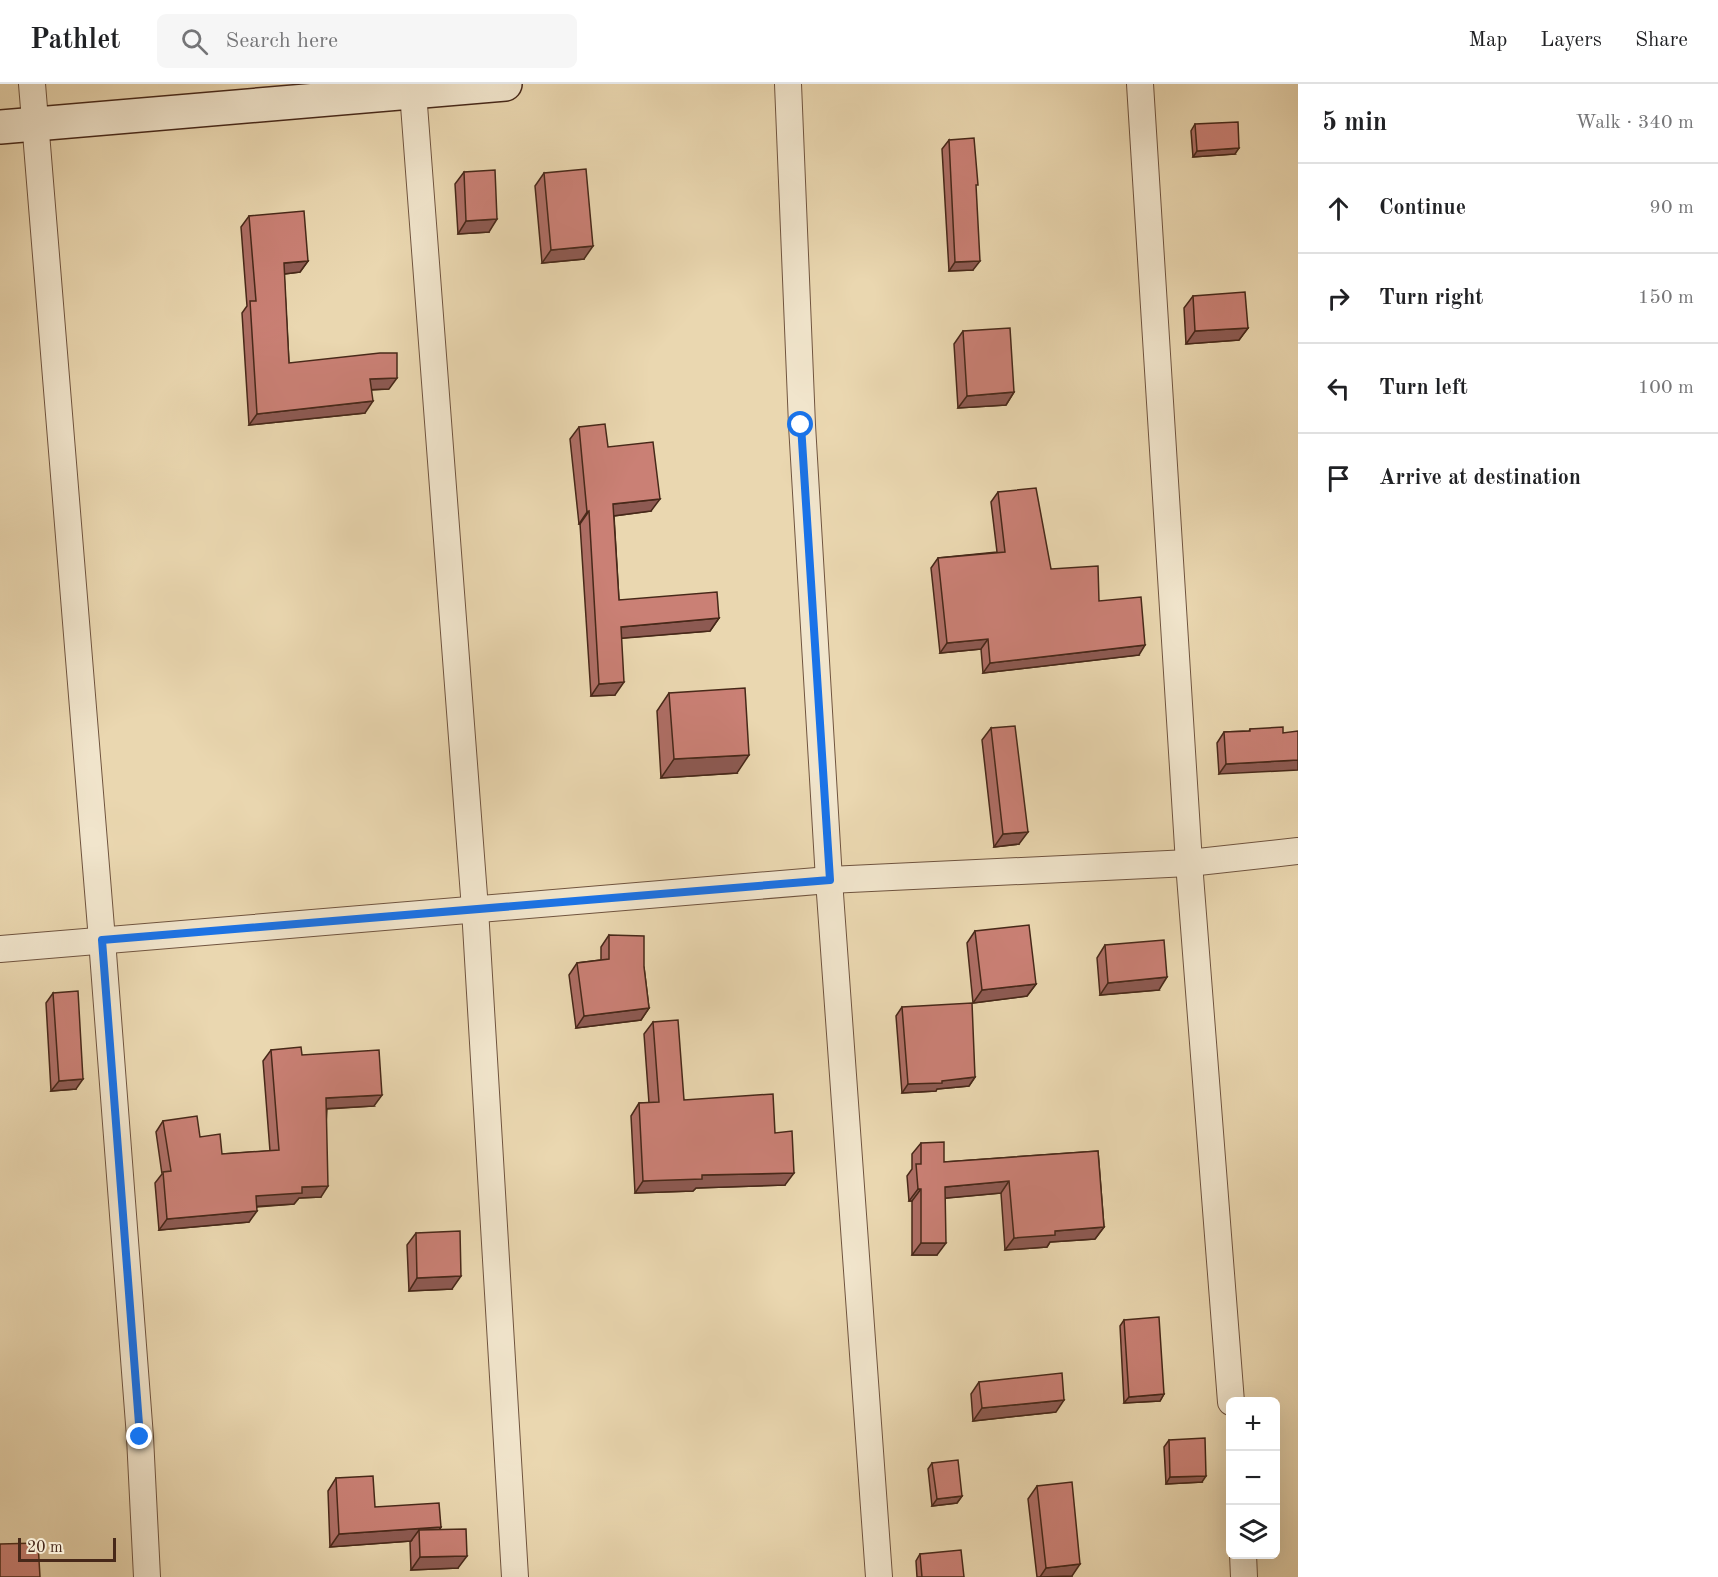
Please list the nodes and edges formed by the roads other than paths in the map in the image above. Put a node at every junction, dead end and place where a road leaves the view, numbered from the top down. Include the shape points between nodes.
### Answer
1 (32, 84) edge
2 (505, 84) edge
3 (788, 84) edge
4 (1140, 84) edge
5 (413, 92) junction
6 (35, 124) junction
7 (0, 127) edge
8 (1298, 851) edge
9 (1189, 863) junction
10 (830, 880) junction
11 (475, 909) junction
12 (102, 940) junction
13 (0, 949) edge
14 (1231, 1397) edge
15 (1243, 1559) edge
16 (147, 1577) edge
17 (515, 1577) edge
18 (879, 1577) edge
19 (1244, 1577) edge

1 - 6 street
2 - 5 street
3 - 10 street via 801,425
4 - 9 street
5 - 6 street
5 - 11 street
6 - 7 street
6 - 12 street
8 - 9 street
9 - 10 street
9 - 14 street
10 - 11 street
10 - 18 street
11 - 12 street
11 - 17 street
12 - 13 street
12 - 16 street
15 - 19 street

